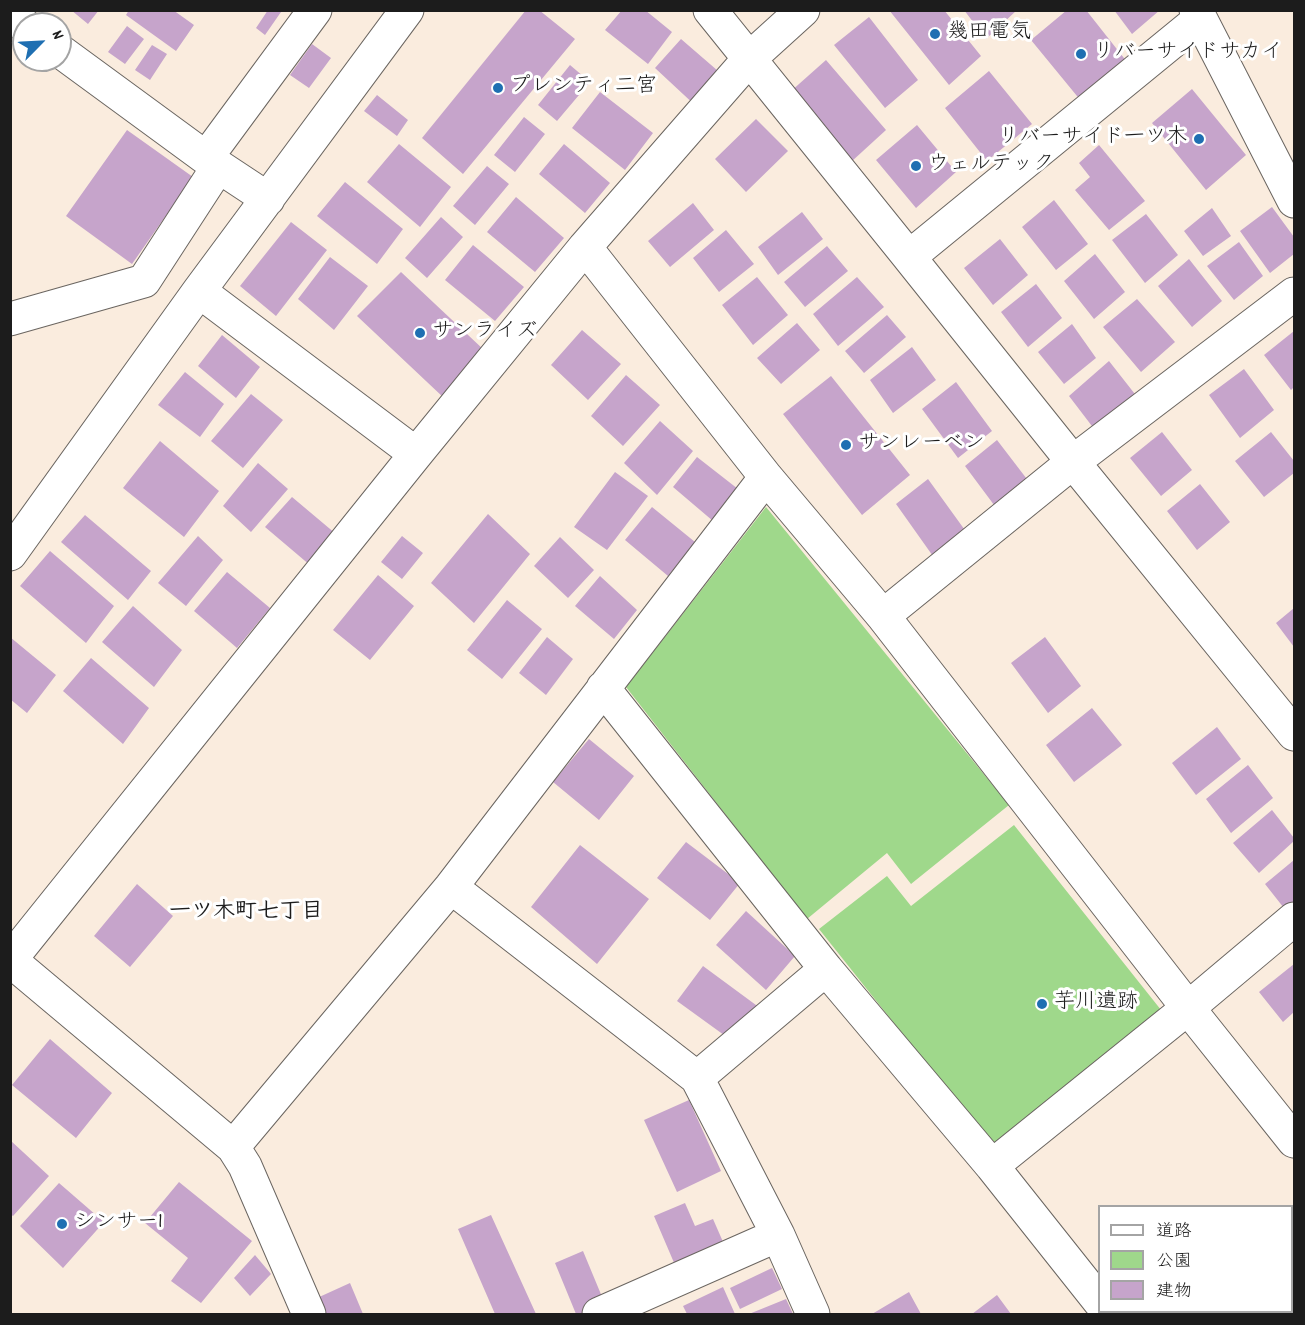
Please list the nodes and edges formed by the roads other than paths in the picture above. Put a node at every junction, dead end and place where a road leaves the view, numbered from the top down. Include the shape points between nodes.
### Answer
1 (315, 10) edge
2 (407, 10) edge
3 (710, 10) edge
4 (803, 10) edge
5 (1198, 15) edge
6 (749, 58) junction
7 (72, 60) edge
8 (212, 163) junction
9 (268, 199) junction
10 (1294, 201) edge
11 (585, 248) junction
12 (909, 257) junction
13 (199, 291) junction
14 (1294, 294) edge
15 (10, 319) edge
16 (416, 454) junction
17 (1072, 462) junction
18 (766, 477) junction
19 (10, 555) edge
20 (883, 616) junction
21 (603, 688) junction
22 (1292, 727) edge
23 (451, 887) junction
24 (1294, 919) edge
25 (10, 960) edge
26 (826, 969) junction
27 (1188, 1008) junction
28 (697, 1078) junction
29 (1294, 1142) edge
30 (233, 1148) junction
31 (992, 1166) junction
32 (778, 1235) junction
33 (1098, 1299) edge
34 (309, 1314) edge
35 (599, 1314) edge
36 (813, 1314) edge

1 - 8 street
2 - 9 street
3 - 6 street
4 - 6 street
5 - 10 street
5 - 12 street
6 - 11 street
6 - 12 street
7 - 8 street
8 - 9 street
8 - 15 street via 144,281
9 - 13 street
11 - 16 street
11 - 18 street
12 - 17 street
13 - 16 street
13 - 19 street
14 - 17 street
16 - 25 street
17 - 20 street
17 - 22 street
18 - 20 street
18 - 21 street
20 - 27 street
21 - 23 street
21 - 26 street
23 - 28 street
23 - 30 street
24 - 27 street
25 - 30 street
26 - 28 street
26 - 31 street
27 - 29 street
27 - 31 street
28 - 32 street
30 - 34 street via 245,1167
31 - 33 street
32 - 35 street
32 - 36 street

